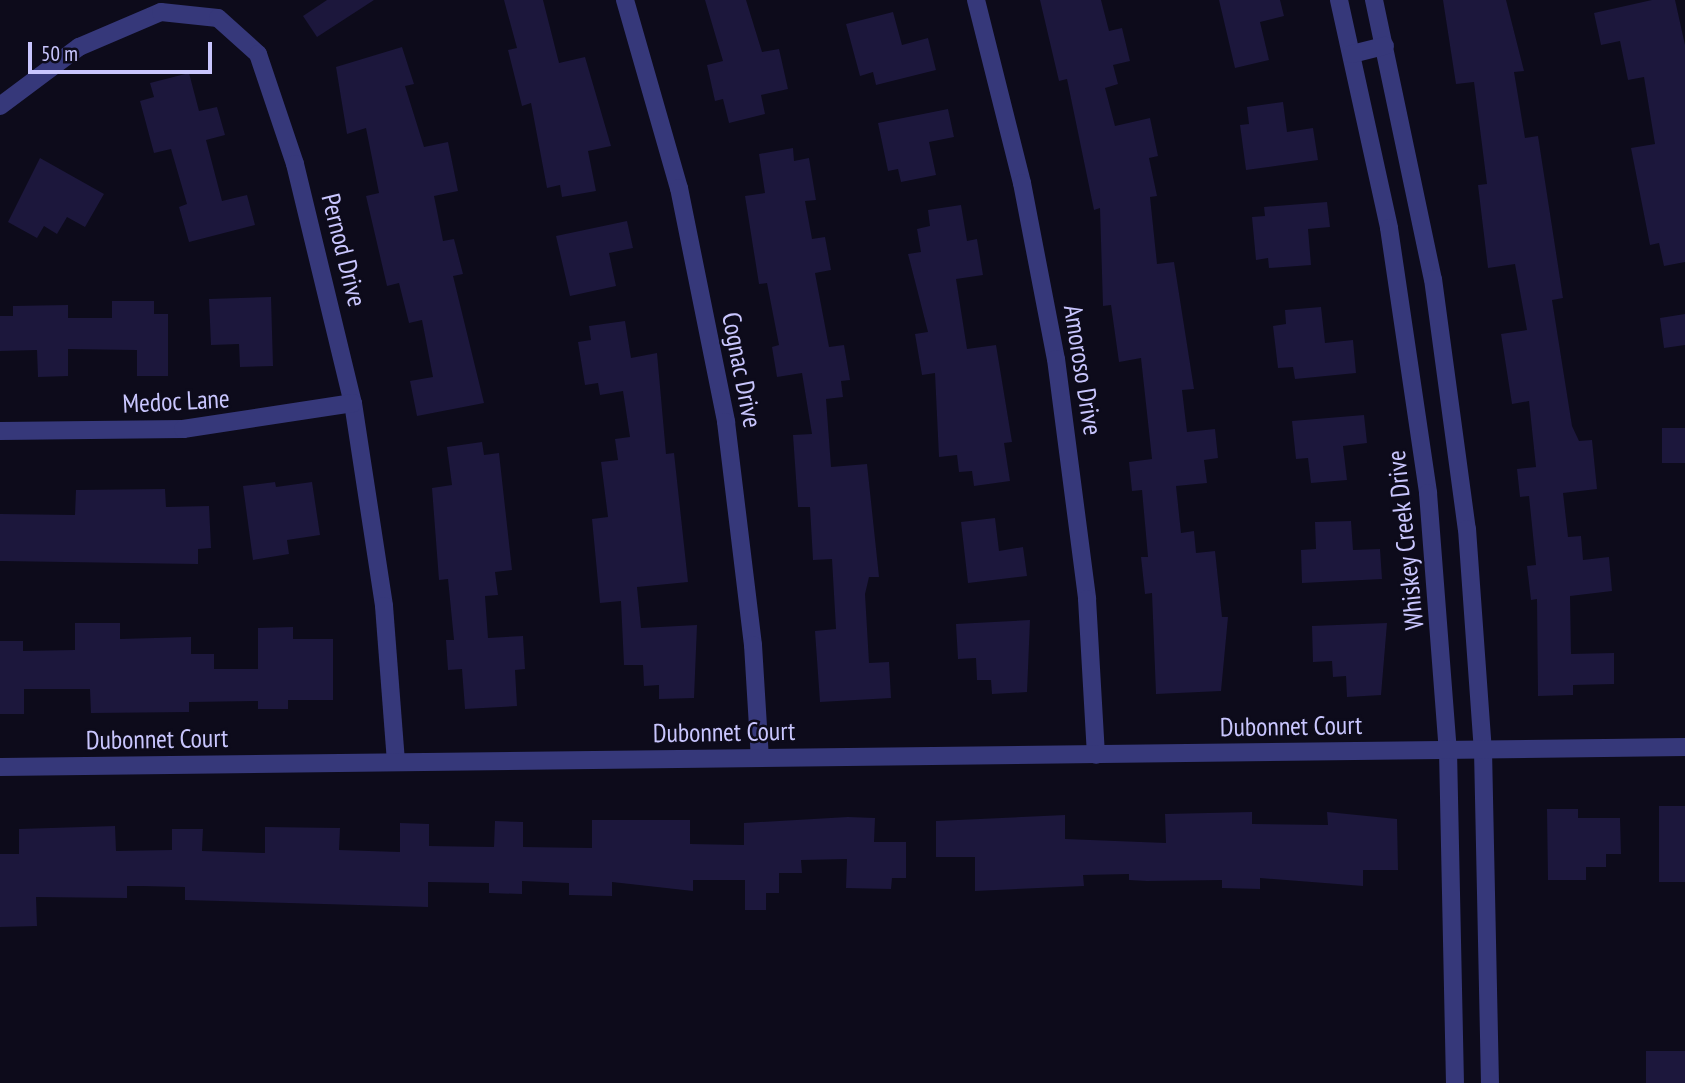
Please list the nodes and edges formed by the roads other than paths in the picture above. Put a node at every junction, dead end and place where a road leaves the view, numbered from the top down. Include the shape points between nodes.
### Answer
1 (625, 0) edge
2 (976, 0) edge
3 (1339, 0) edge
4 (1374, 0) edge
5 (1385, 46) junction
6 (1352, 54) junction
7 (0, 106) edge
8 (352, 403) junction
9 (0, 431) edge
10 (1685, 747) edge
11 (1448, 750) junction
12 (1483, 750) junction
13 (1096, 755) junction
14 (760, 758) junction
15 (396, 762) junction
16 (0, 767) edge
17 (1455, 1083) edge
18 (1490, 1083) edge

1 - 14 street, Cognac Drive via 679,188 726,422 753,645
2 - 13 street, Amoroso Drive via 1022,183 1056,359 1087,599
3 - 6 street, Whiskey Creek Drive
4 - 5 street
5 - 6 street
5 - 12 street via 1452,401
6 - 11 street, Whiskey Creek Drive via 1412,371
7 - 8 street, Pernod Drive via 79,47 161,12 191,10 241,33 258,54 284,127
8 - 9 street, Medoc Lane via 183,429
8 - 15 street, Pernod Drive via 384,606
10 - 12 street, Dubonnet Court
11 - 12 street, Dubonnet Court
11 - 13 street, Dubonnet Court
11 - 17 street, Whiskey Creek Drive
12 - 18 street
13 - 14 street, Dubonnet Court
14 - 15 street, Dubonnet Court
15 - 16 street, Dubonnet Court

